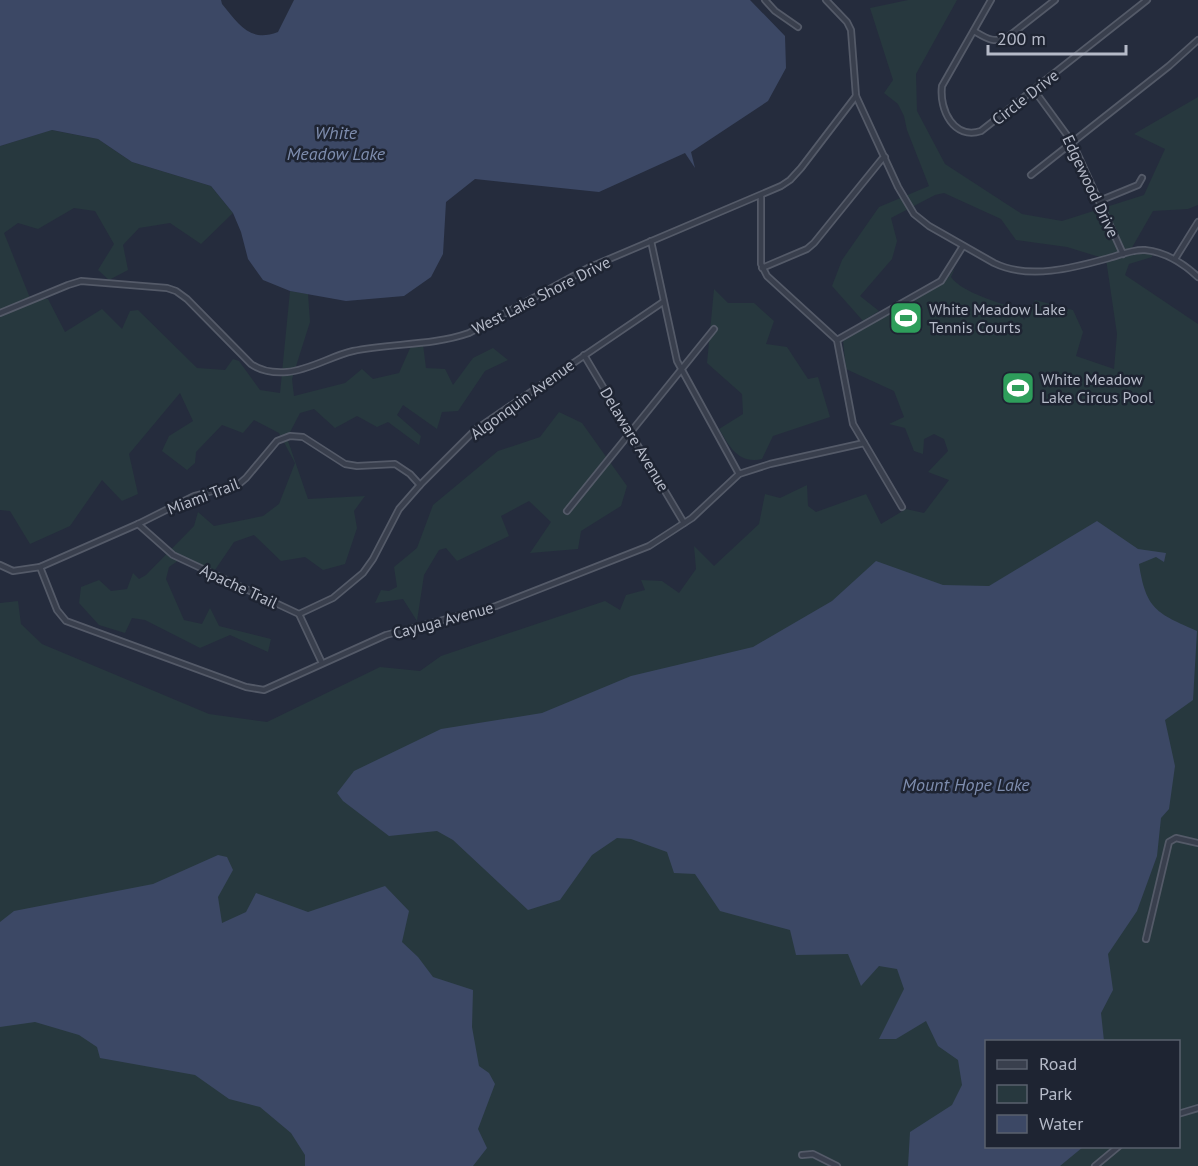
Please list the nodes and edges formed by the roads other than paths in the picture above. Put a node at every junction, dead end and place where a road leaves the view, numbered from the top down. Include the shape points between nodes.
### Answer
1 (765, 0) edge
2 (826, 0) edge
3 (991, 0) edge
4 (1055, 0) edge
5 (1147, 0) edge
6 (798, 27) dead end
7 (974, 31) junction
8 (1198, 40) edge
9 (1034, 90) junction
10 (856, 96) junction
11 (1072, 142) junction
12 (885, 157) junction
13 (1031, 175) dead end
14 (1142, 178) dead end
15 (761, 196) junction
16 (1099, 201) junction
17 (1198, 222) edge
18 (651, 241) junction
19 (963, 246) junction
20 (1123, 254) junction
21 (1175, 259) junction
22 (762, 268) junction
23 (1198, 277) edge
24 (663, 302) junction
25 (0, 313) edge
26 (714, 329) dead end
27 (837, 340) junction
28 (584, 354) junction
29 (681, 370) junction
30 (631, 432) junction
31 (864, 443) junction
32 (739, 474) junction
33 (420, 485) junction
34 (902, 507) dead end
35 (567, 511) dead end
36 (684, 523) junction
37 (138, 524) junction
38 (0, 565) edge
39 (40, 567) junction
40 (299, 614) junction
41 (322, 663) junction
42 (1198, 843) edge
43 (1146, 939) dead end
44 (1198, 1108) edge
45 (1180, 1114) edge
46 (1117, 1148) edge
47 (802, 1155) dead end
48 (837, 1166) edge
49 (1095, 1166) edge

1 - 6 street
2 - 10 street via 850,30
3 - 7 street, Circle Drive
4 - 7 street via 1000,41
5 - 9 street, Circle Drive
7 - 9 street, Circle Drive via 942,86 943,104 955,128 968,133 981,131
8 - 11 street
9 - 11 street, Edgewood Drive
10 - 12 street
10 - 15 street, West Lake Shore Drive via 790,180
11 - 13 street
11 - 16 street, Edgewood Drive
12 - 19 street via 914,214
12 - 22 street via 814,243
14 - 16 street via 1138,185
15 - 18 street, West Lake Shore Drive
15 - 22 street
16 - 20 street, Edgewood Drive
17 - 21 street
18 - 24 street
18 - 25 street, West Lake Shore Drive via 588,268 463,335 354,351 287,372 251,364 187,299 167,288 81,281
19 - 20 street via 1005,268 1051,272
19 - 27 street via 941,281
20 - 21 street via 1143,250
21 - 23 street
22 - 27 street
24 - 28 street, Algonquin Avenue
24 - 29 street
26 - 29 street
27 - 31 street via 850,416
28 - 30 street, Delaware Avenue
28 - 33 street, Algonquin Avenue via 475,430
29 - 30 street
29 - 32 street
30 - 35 street
30 - 36 street, Delaware Avenue
31 - 32 street, Cayuga Avenue
31 - 34 street
32 - 36 street, Cayuga Avenue
33 - 37 street, Miami Trail via 395,464 345,464 303,437 290,436 277,441 243,482 194,496
33 - 40 street, Algonquin Avenue via 393,518 363,573 333,598
36 - 41 street, Cayuga Avenue via 649,546 501,605 386,635
37 - 39 street, Miami Trail
37 - 40 street, Apache Trail via 173,555
38 - 39 street, Miami Trail via 13,571
39 - 41 street, Cayuga Avenue via 57,610 66,621 246,687 264,690
40 - 41 street, Apache Trail
42 - 43 street via 1176,837 1169,842
44 - 45 street
46 - 49 street
47 - 48 street via 813,1154

